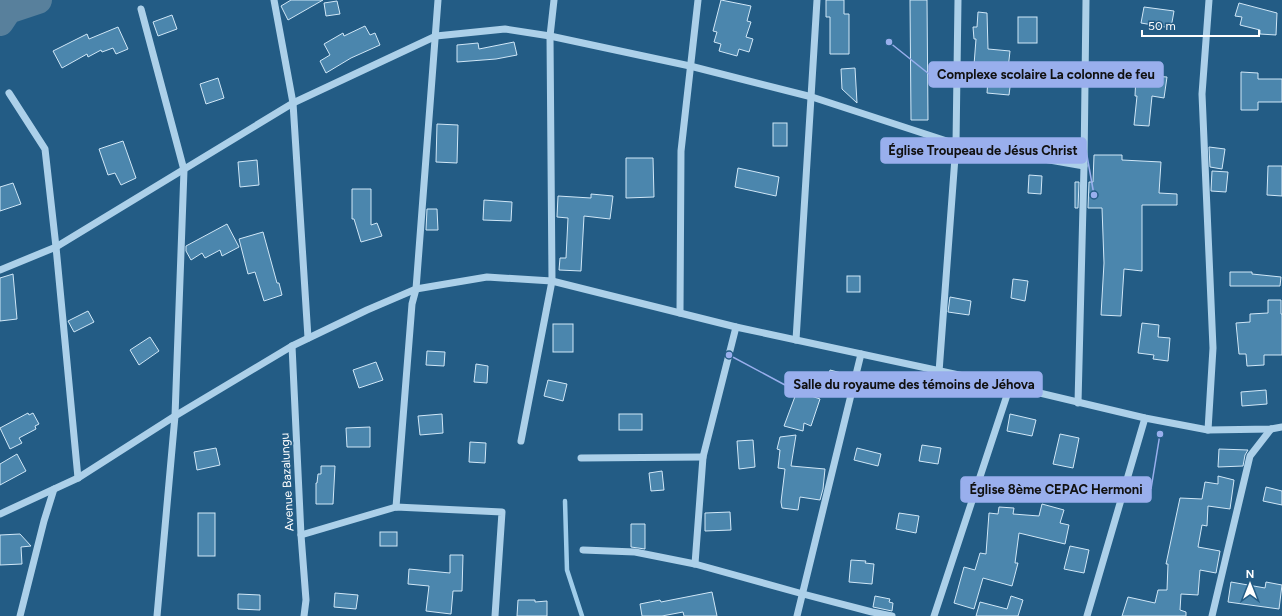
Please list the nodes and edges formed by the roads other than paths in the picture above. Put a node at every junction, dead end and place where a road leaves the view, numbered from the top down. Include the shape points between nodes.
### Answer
1 (274, 0) edge
2 (438, 0) edge
3 (554, 0) edge
4 (698, 0) edge
5 (817, 0) edge
6 (958, 0) edge
7 (1086, 0) edge
8 (1209, 0) edge
9 (141, 9) dead end
10 (436, 36) junction
11 (550, 36) junction
12 (690, 66) junction
13 (9, 93) dead end
14 (812, 97) junction
15 (293, 103) junction
16 (956, 144) junction
17 (1084, 166) junction
18 (184, 170) junction
19 (56, 247) junction
20 (0, 270) edge
21 (552, 281) junction
22 (416, 289) junction
23 (680, 313) junction
24 (736, 327) junction
25 (308, 338) junction
26 (796, 340) junction
27 (292, 346) junction
28 (861, 354) junction
29 (939, 372) junction
30 (1010, 386) junction
31 (1078, 403) junction
32 (175, 416) junction
33 (1145, 418) junction
34 (1282, 427) edge
35 (1208, 430) junction
36 (1272, 430) junction
37 (522, 440) dead end
38 (703, 457) junction
39 (581, 458) dead end
40 (78, 478) junction
41 (54, 489) junction
42 (396, 507) junction
43 (0, 514) edge
44 (301, 535) junction
45 (583, 550) dead end
46 (695, 564) junction
47 (803, 594) junction
48 (20, 616) edge
49 (157, 616) edge
50 (304, 616) edge
51 (495, 616) edge
52 (797, 616) edge
53 (892, 616) edge
54 (934, 616) edge
55 (1087, 616) edge
56 (1212, 616) edge

1 - 15 street
2 - 10 street
3 - 11 street
4 - 12 street
5 - 14 street
6 - 16 street
7 - 17 street
8 - 35 street via 1202,94 1213,348
9 - 18 street
10 - 11 street via 505,29
10 - 15 street
10 - 22 street
11 - 12 street
11 - 21 street
12 - 14 street
12 - 23 street via 680,151
13 - 19 street via 45,149
14 - 16 street
14 - 26 street
15 - 18 street
15 - 25 street
16 - 17 street
16 - 29 street
17 - 31 street
18 - 19 street
18 - 32 street
19 - 20 street
19 - 40 street
21 - 22 street via 488,277
21 - 23 street
21 - 37 street
22 - 25 street
22 - 42 street via 412,304
23 - 24 street
24 - 26 street
24 - 38 street
25 - 27 street
26 - 28 street
27 - 32 street
27 - 44 street, Avenue Bazalungu
28 - 29 street
28 - 47 street
29 - 30 street
30 - 31 street
30 - 54 street
31 - 33 street
32 - 40 street
32 - 49 street
33 - 35 street
33 - 55 street
34 - 36 street
35 - 36 street
36 - 56 street via 1250,456
38 - 39 street
38 - 46 street
40 - 41 street
41 - 43 street
41 - 48 street
42 - 44 street
42 - 51 street via 502,512
44 - 50 street, Avenue Bazalungu via 306,600
45 - 46 street via 635,552
46 - 47 street
47 - 52 street
47 - 53 street

